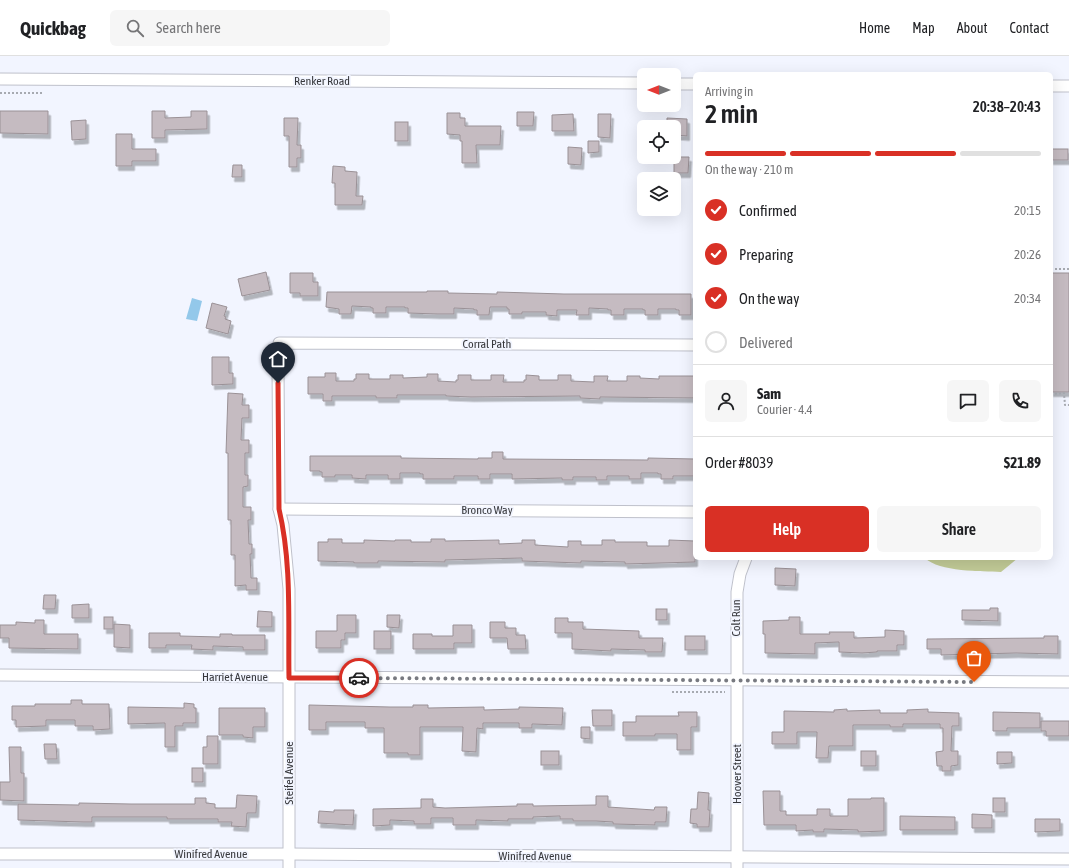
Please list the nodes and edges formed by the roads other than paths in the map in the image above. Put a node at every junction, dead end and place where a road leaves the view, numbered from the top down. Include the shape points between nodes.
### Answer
1 (0, 79) edge
2 (637, 83) edge
3 (681, 84) edge
4 (693, 84) edge
5 (1053, 86) edge
6 (1069, 86) edge
7 (279, 343) joint
8 (693, 345) edge
9 (279, 509) junction
10 (693, 512) edge
11 (745, 560) edge
12 (0, 675) edge
13 (289, 678) junction
14 (737, 680) junction
15 (1069, 682) edge
16 (0, 854) edge
17 (289, 854) junction
18 (1069, 859) edge
19 (737, 863) edge
20 (289, 868) edge

1 - 2 street, Renker Road
3 - 4 street
5 - 6 street
7 - 8 street, Corral Path
7 - 9 street, Steifel Avenue
9 - 10 street, Bronco Way
9 - 13 street, Steifel Avenue via 289,589
11 - 14 street, Colt Run via 737,592
12 - 13 street, Harriet Avenue
13 - 14 street, Harriet Avenue
13 - 17 street, Steifel Avenue
14 - 15 street, Harriet Avenue
14 - 19 street, Hoover Street
16 - 17 street, Winifred Avenue
17 - 19 street, Winifred Avenue
17 - 20 street, Steifel Avenue
18 - 19 street, Winifred Avenue

